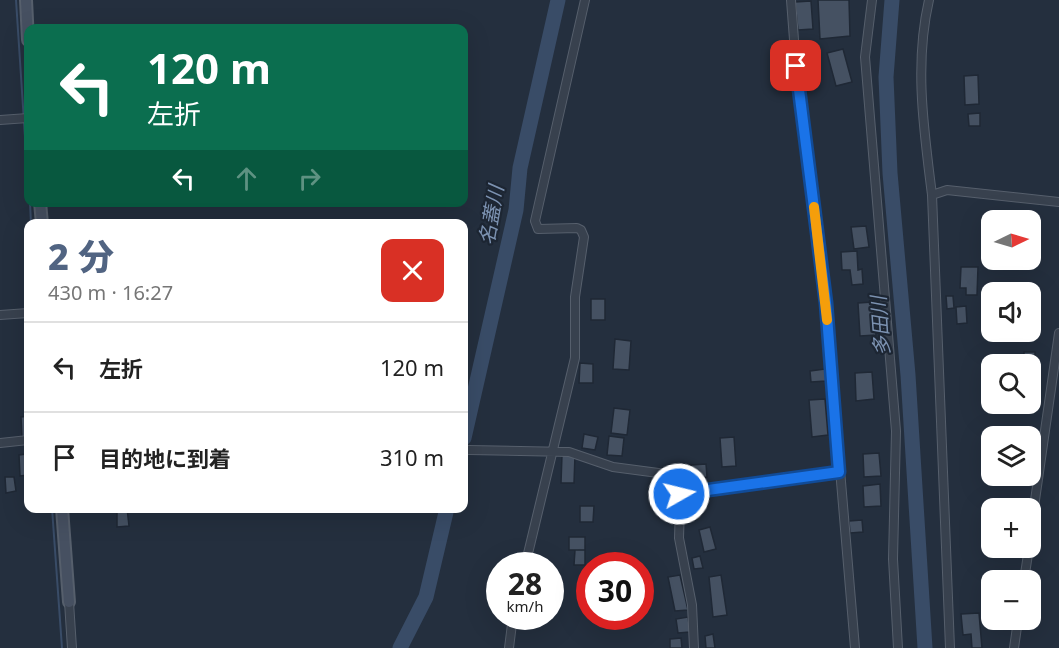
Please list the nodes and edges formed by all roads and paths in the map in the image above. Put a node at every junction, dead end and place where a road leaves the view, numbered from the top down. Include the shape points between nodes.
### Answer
1 (26, 0) edge
2 (585, 0) edge
3 (790, 0) edge
4 (872, 0) edge
5 (929, 0) edge
6 (27, 24) edge
7 (24, 118) edge
8 (0, 120) edge
9 (932, 195) junction
10 (1059, 202) edge
11 (24, 313) edge
12 (0, 315) edge
13 (1059, 333) edge
14 (24, 441) edge
15 (0, 443) edge
16 (470, 450) dead end
17 (553, 452) junction
18 (839, 472) junction
19 (679, 494) junction
20 (1035, 498) edge
21 (62, 513) edge
22 (528, 552) edge
23 (69, 602) joint
24 (511, 630) edge
25 (1017, 630) edge
26 (72, 648) edge
27 (509, 648) edge
28 (694, 648) edge
29 (855, 648) edge
30 (898, 648) edge
31 (950, 648) edge
32 (1014, 648) edge

1 - 6 street
2 - 17 street via 535,221 538,229 577,228 584,237 575,297 575,358
3 - 18 street via 826,303
4 - 30 street via 865,57 896,431 893,559
5 - 9 street via 920,64
7 - 8 street
9 - 10 street via 947,190
9 - 31 street
11 - 12 street
13 - 20 street
14 - 15 street
16 - 17 street
17 - 19 street via 681,476
17 - 22 street
18 - 19 street
18 - 29 street
19 - 28 street via 679,538 692,605
21 - 23 street
23 - 26 street
24 - 27 street
25 - 32 street

